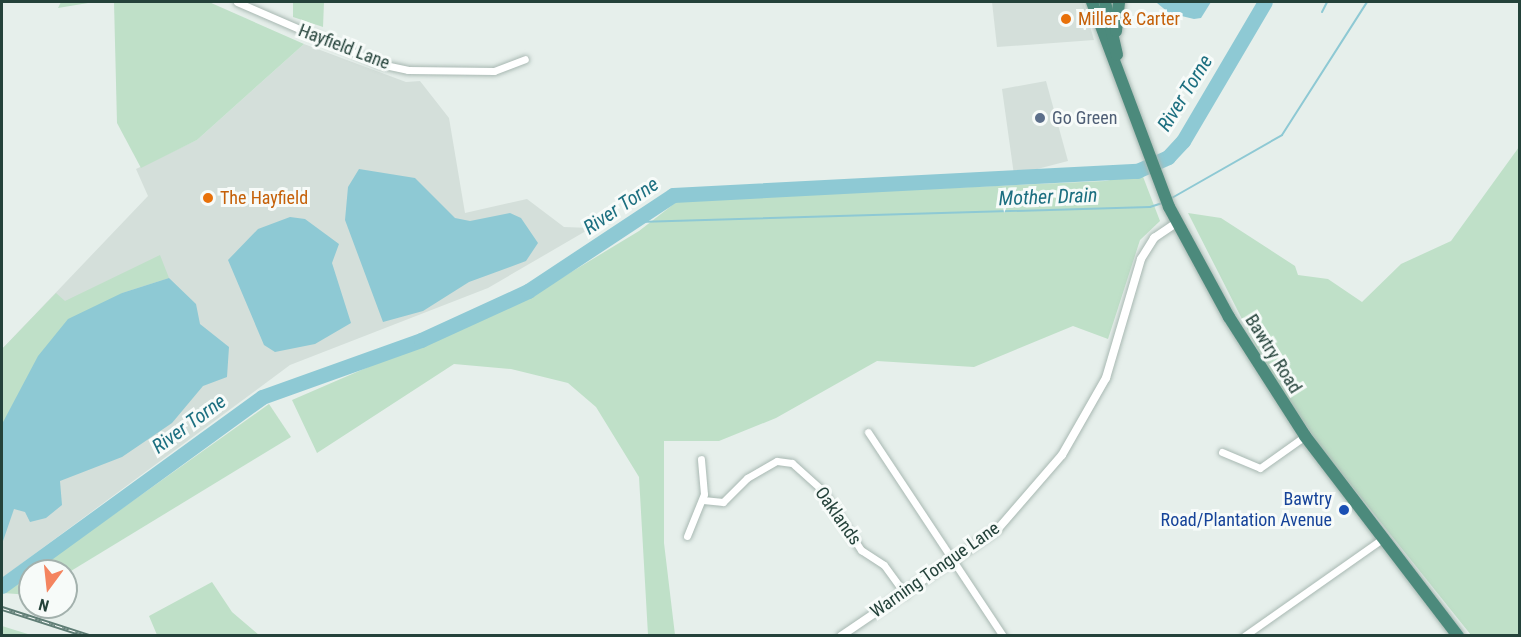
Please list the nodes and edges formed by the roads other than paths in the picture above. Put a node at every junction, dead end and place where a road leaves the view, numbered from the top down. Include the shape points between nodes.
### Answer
1 (237, 2) edge
2 (1092, 2) edge
3 (1105, 2) edge
4 (1119, 2) edge
5 (1115, 36) junction
6 (525, 59) dead end
7 (1117, 59) junction
8 (1178, 222) junction
9 (868, 432) dead end
10 (1305, 436) junction
11 (1222, 452) dead end
12 (701, 459) dead end
13 (703, 500) junction
14 (687, 536) dead end
15 (1382, 539) junction
16 (953, 562) junction
17 (905, 594) junction
18 (841, 636) edge
19 (1004, 636) edge
20 (1244, 636) edge
21 (1458, 636) edge

1 - 6 street, Hayfield Lane via 380,64 408,70 494,71
2 - 7 highway, Bawtry Road
3 - 5 highway, Bawtry Road
4 - 5 highway
5 - 7 highway, Bawtry Road
7 - 8 highway, Bawtry Road via 1163,192
8 - 10 highway, Bawtry Road via 1229,317
8 - 16 street, Warning Tongue Lane via 1154,238 1141,259 1106,378 1077,434 997,530
9 - 16 street
10 - 11 street via 1260,468
10 - 15 highway, Bawtry Road
12 - 13 street
13 - 14 street
13 - 17 street, Oaklands via 723,502 747,477 777,461 792,463 822,490 861,550 884,565
15 - 20 street
15 - 21 highway, Bawtry Road
16 - 17 street, Warning Tongue Lane
16 - 19 street
17 - 18 street, Warning Tongue Lane

